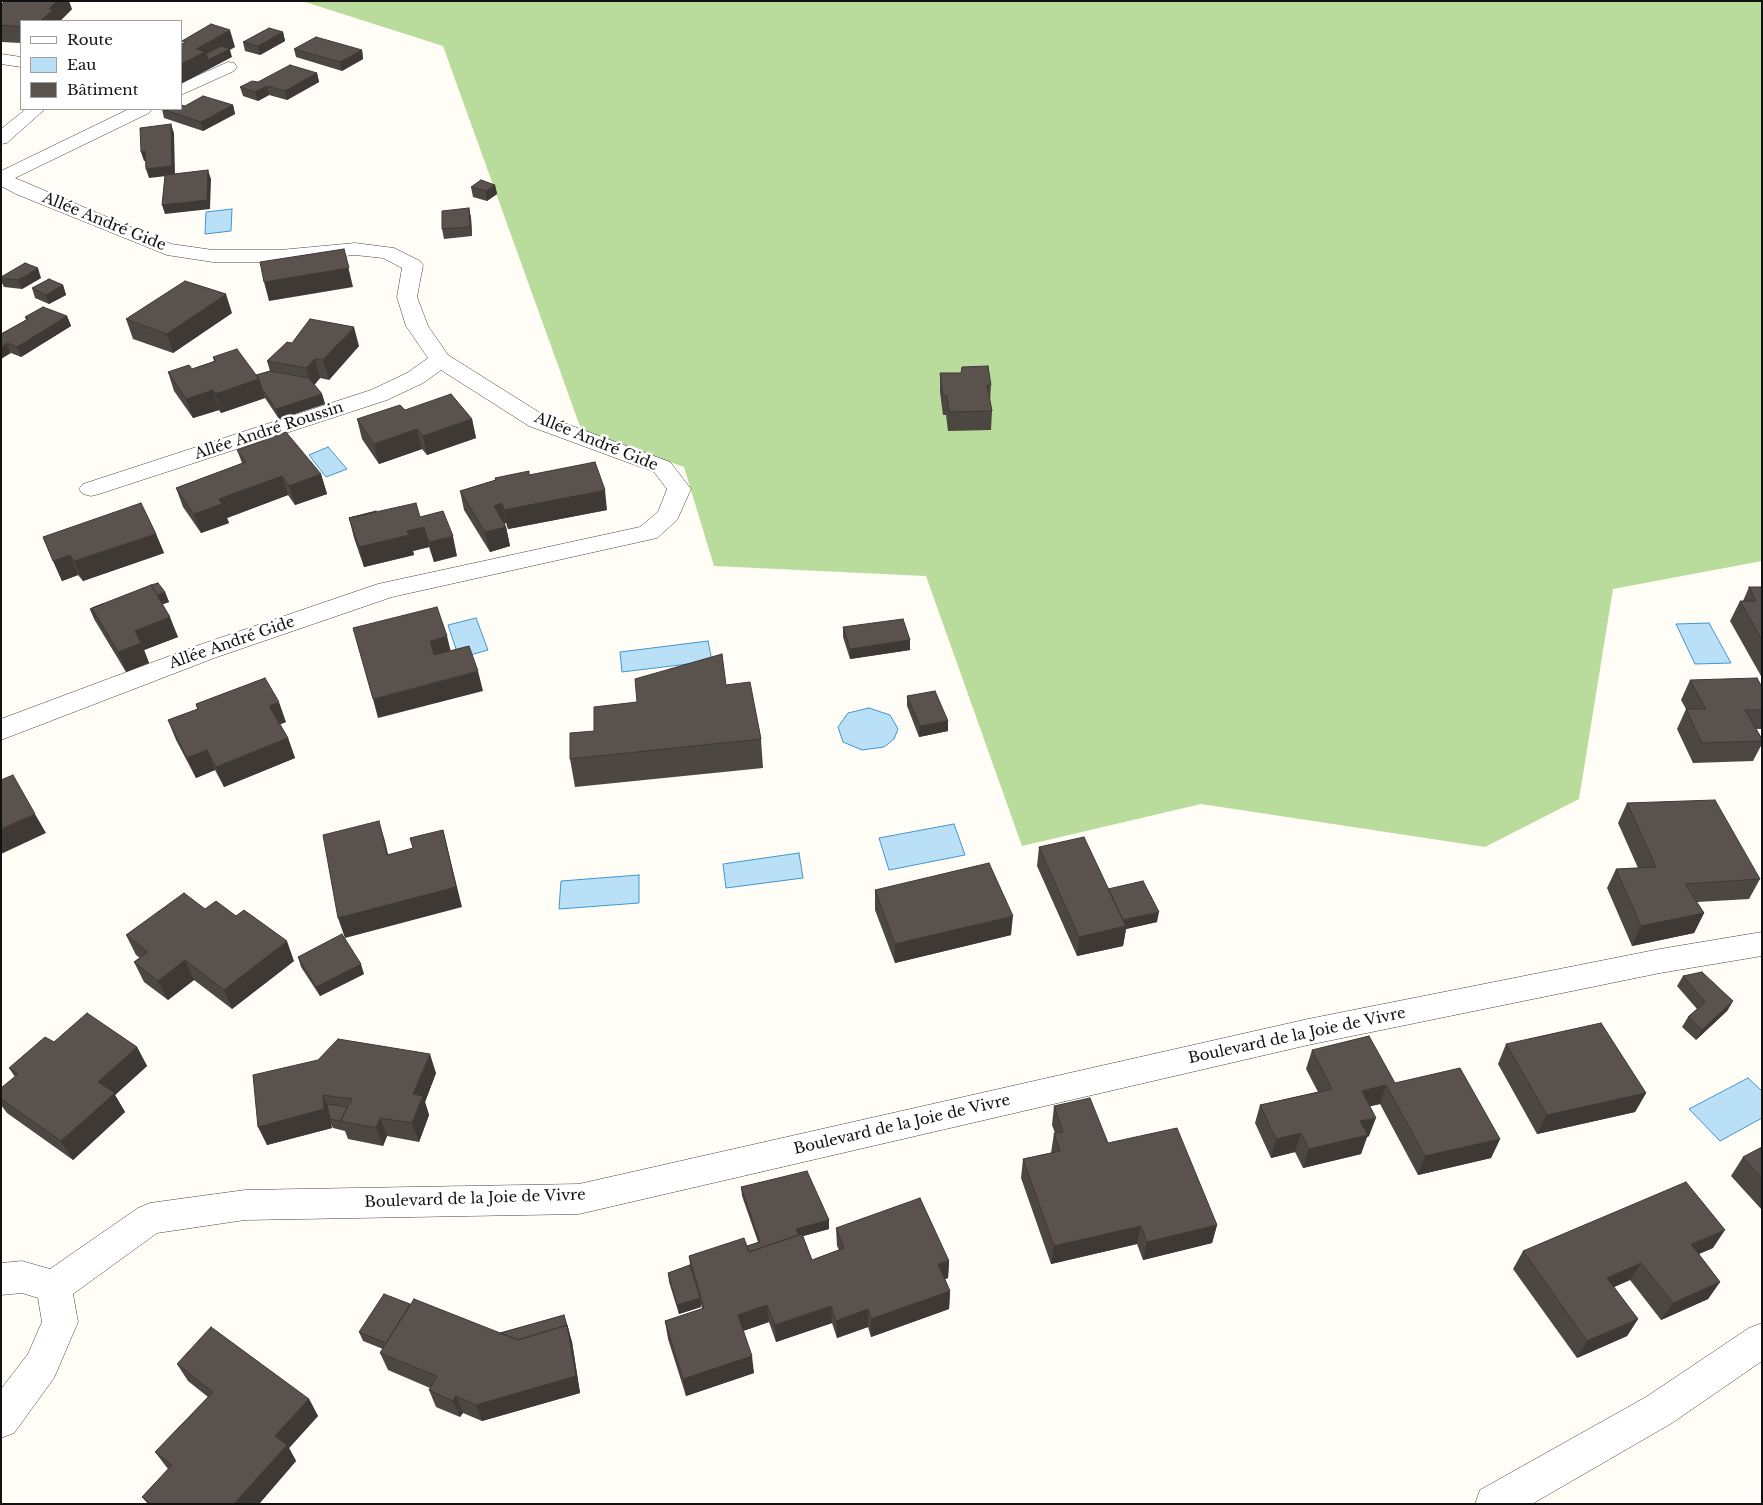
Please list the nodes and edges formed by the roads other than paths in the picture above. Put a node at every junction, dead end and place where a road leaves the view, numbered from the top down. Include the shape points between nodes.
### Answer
1 (1, 59) edge
2 (20, 62) edge
3 (228, 67) dead end
4 (182, 90) edge
5 (35, 110) edge
6 (141, 110) edge
7 (1, 139) edge
8 (1, 178) edge
9 (440, 360) junction
10 (91, 489) dead end
11 (1, 730) edge
12 (1762, 944) edge
13 (1, 1279) edge
14 (54, 1287) junction
15 (1762, 1340) edge
16 (1, 1420) edge
17 (1494, 1504) edge

1 - 2 street
3 - 4 street
5 - 7 street
6 - 8 street
8 - 9 street, Allée André Gide via 167,249 213,256 280,256 355,248 387,252 413,265 407,297 416,326
9 - 10 street, Allée André Roussin via 415,378 379,395
9 - 11 street, Allée André Gide via 537,421 662,467 679,489 669,515 648,533 387,590 208,650
12 - 14 street, Boulevard de la Joie de Vivre via 1650,963 1308,1032 579,1199 245,1205 150,1219
13 - 14 street via 22,1277
14 - 16 street via 60,1322 41,1366
15 - 17 street via 1659,1410

